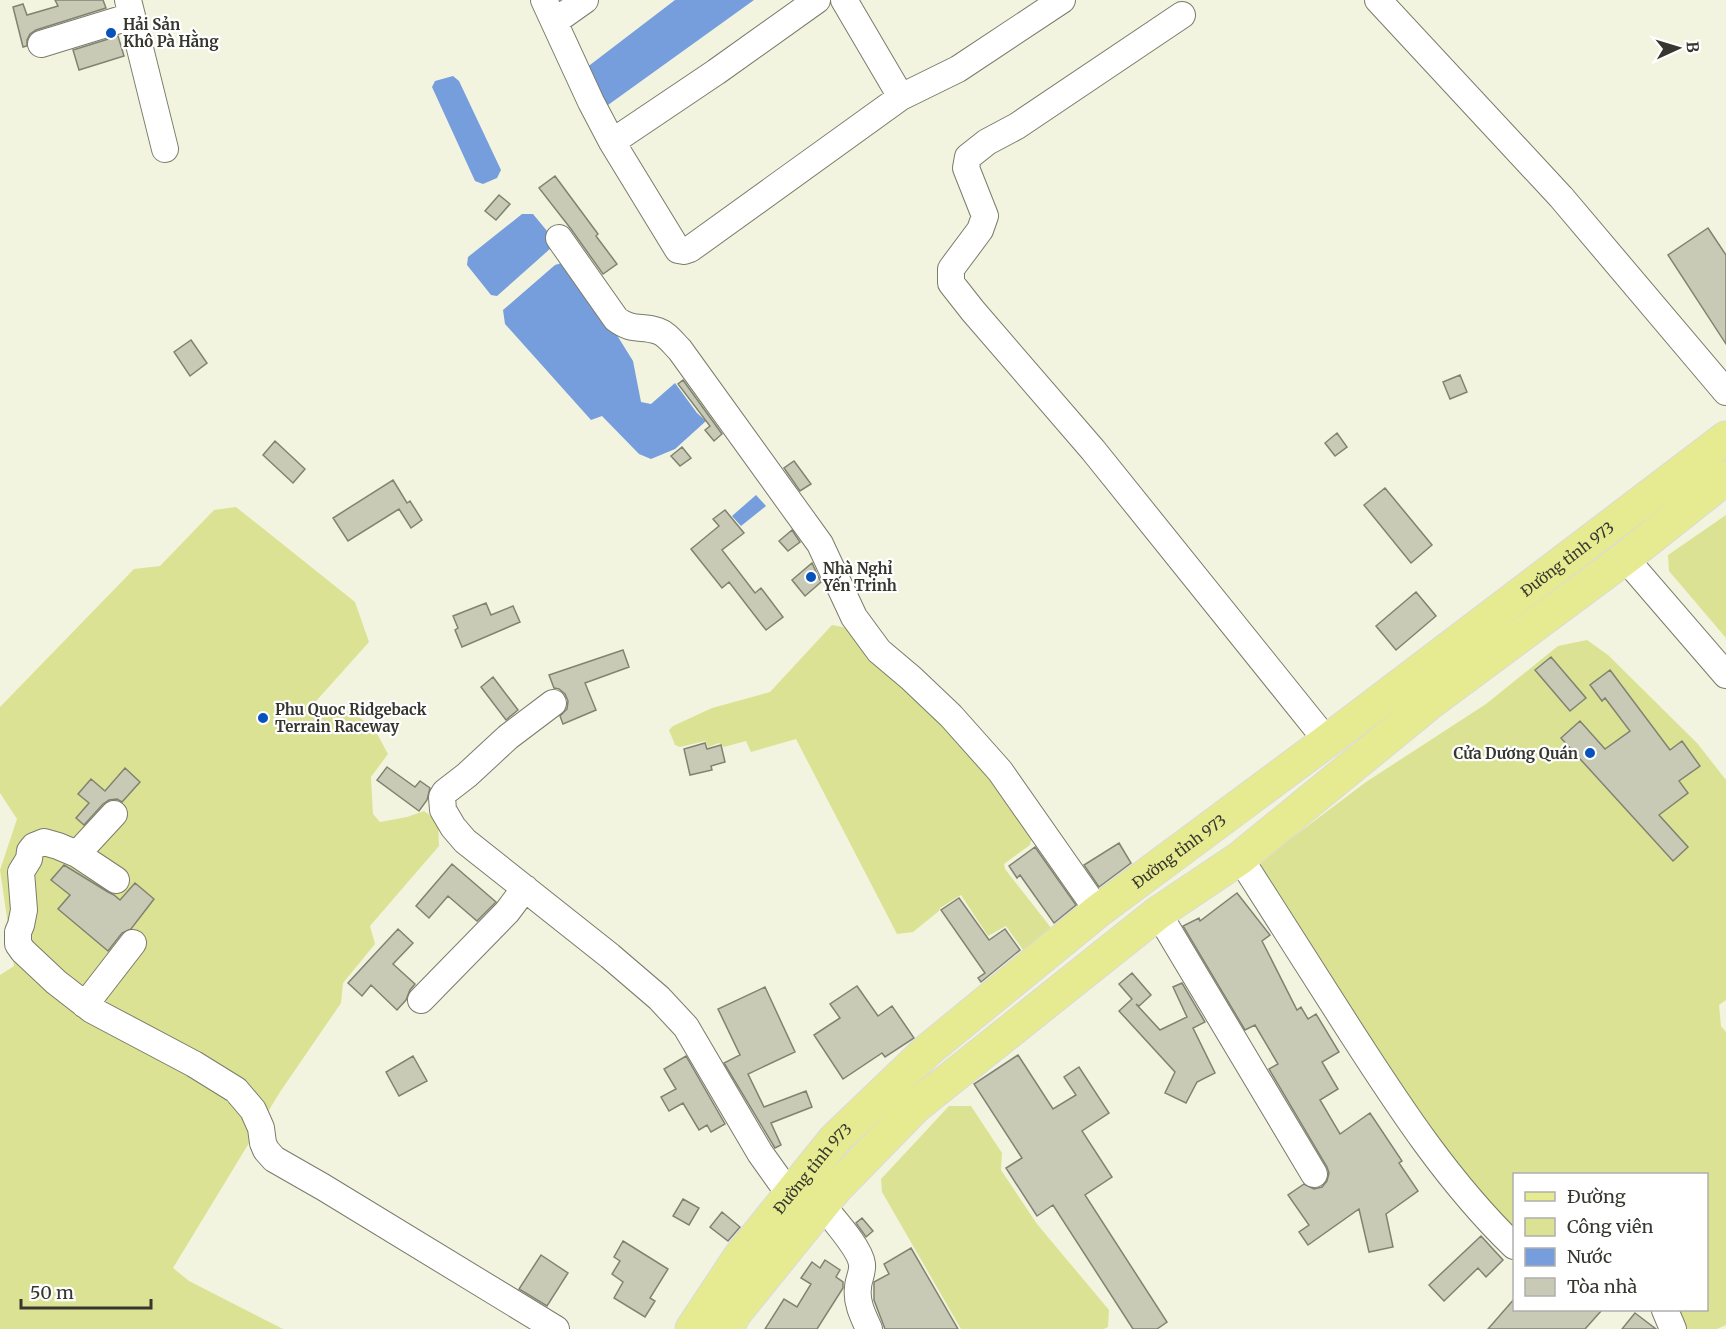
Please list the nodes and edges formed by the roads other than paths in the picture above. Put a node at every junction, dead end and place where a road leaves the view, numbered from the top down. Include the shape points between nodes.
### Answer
1 (585, 0) edge
2 (817, 0) edge
3 (844, 0) edge
4 (1062, 0) edge
5 (1378, 0) edge
6 (130, 8) edge
7 (549, 11) edge
8 (1182, 15) dead end
9 (41, 44) dead end
10 (902, 97) junction
11 (612, 142) junction
12 (165, 149) dead end
13 (559, 238) dead end
14 (1726, 392) edge
15 (1726, 438) edge
16 (1726, 478) edge
17 (1624, 558) junction
18 (1726, 675) edge
19 (553, 703) dead end
20 (1327, 741) junction
21 (114, 814) dead end
22 (77, 854) junction
23 (1240, 858) junction
24 (116, 880) dead end
25 (525, 888) junction
26 (1098, 911) junction
27 (1158, 913) junction
28 (133, 943) dead end
29 (421, 1000) dead end
30 (85, 1005) junction
31 (1314, 1174) dead end
32 (790, 1195) junction
33 (822, 1205) junction
34 (1513, 1244) edge
35 (1665, 1311) edge
36 (556, 1329) edge
37 (692, 1329) edge
38 (726, 1329) edge
39 (869, 1329) edge
40 (1673, 1329) edge

1 - 7 street
2 - 11 street
3 - 10 street
4 - 10 street via 958,69
5 - 14 street via 1562,197
6 - 9 street
6 - 12 street
7 - 11 street
8 - 20 street via 968,158 966,168 985,216 980,230 951,269 951,283 1093,450
10 - 11 street via 684,251 678,250
13 - 26 street via 616,319 624,325 658,331 680,350 820,544 854,617 879,651 951,716 1000,771
15 - 20 main road, Đường tỉnh 973
16 - 17 main road, Đường tỉnh 973
17 - 18 street
17 - 23 main road, Đường tỉnh 973 via 1431,702
19 - 25 street via 508,737 442,797 443,810 465,841
20 - 26 main road, Đường tỉnh 973
21 - 22 street
22 - 24 street
22 - 30 street via 44,842 30,851 21,872 24,909 18,944
23 - 27 main road, Đường tỉnh 973
23 - 34 street via 1405,1115 1463,1191
25 - 29 street via 507,912
25 - 32 street via 651,991 687,1028 760,1153
26 - 32 main road, Đường tỉnh 973 via 928,1050 834,1140
27 - 31 street
27 - 33 main road, Đường tỉnh 973 via 916,1106
28 - 30 street
30 - 36 street via 236,1090 253,1110 263,1143 274,1159
32 - 37 main road, Đường tỉnh 973 via 739,1258
33 - 38 main road, Đường tỉnh 973
33 - 39 street via 859,1253 859,1304
35 - 40 street

